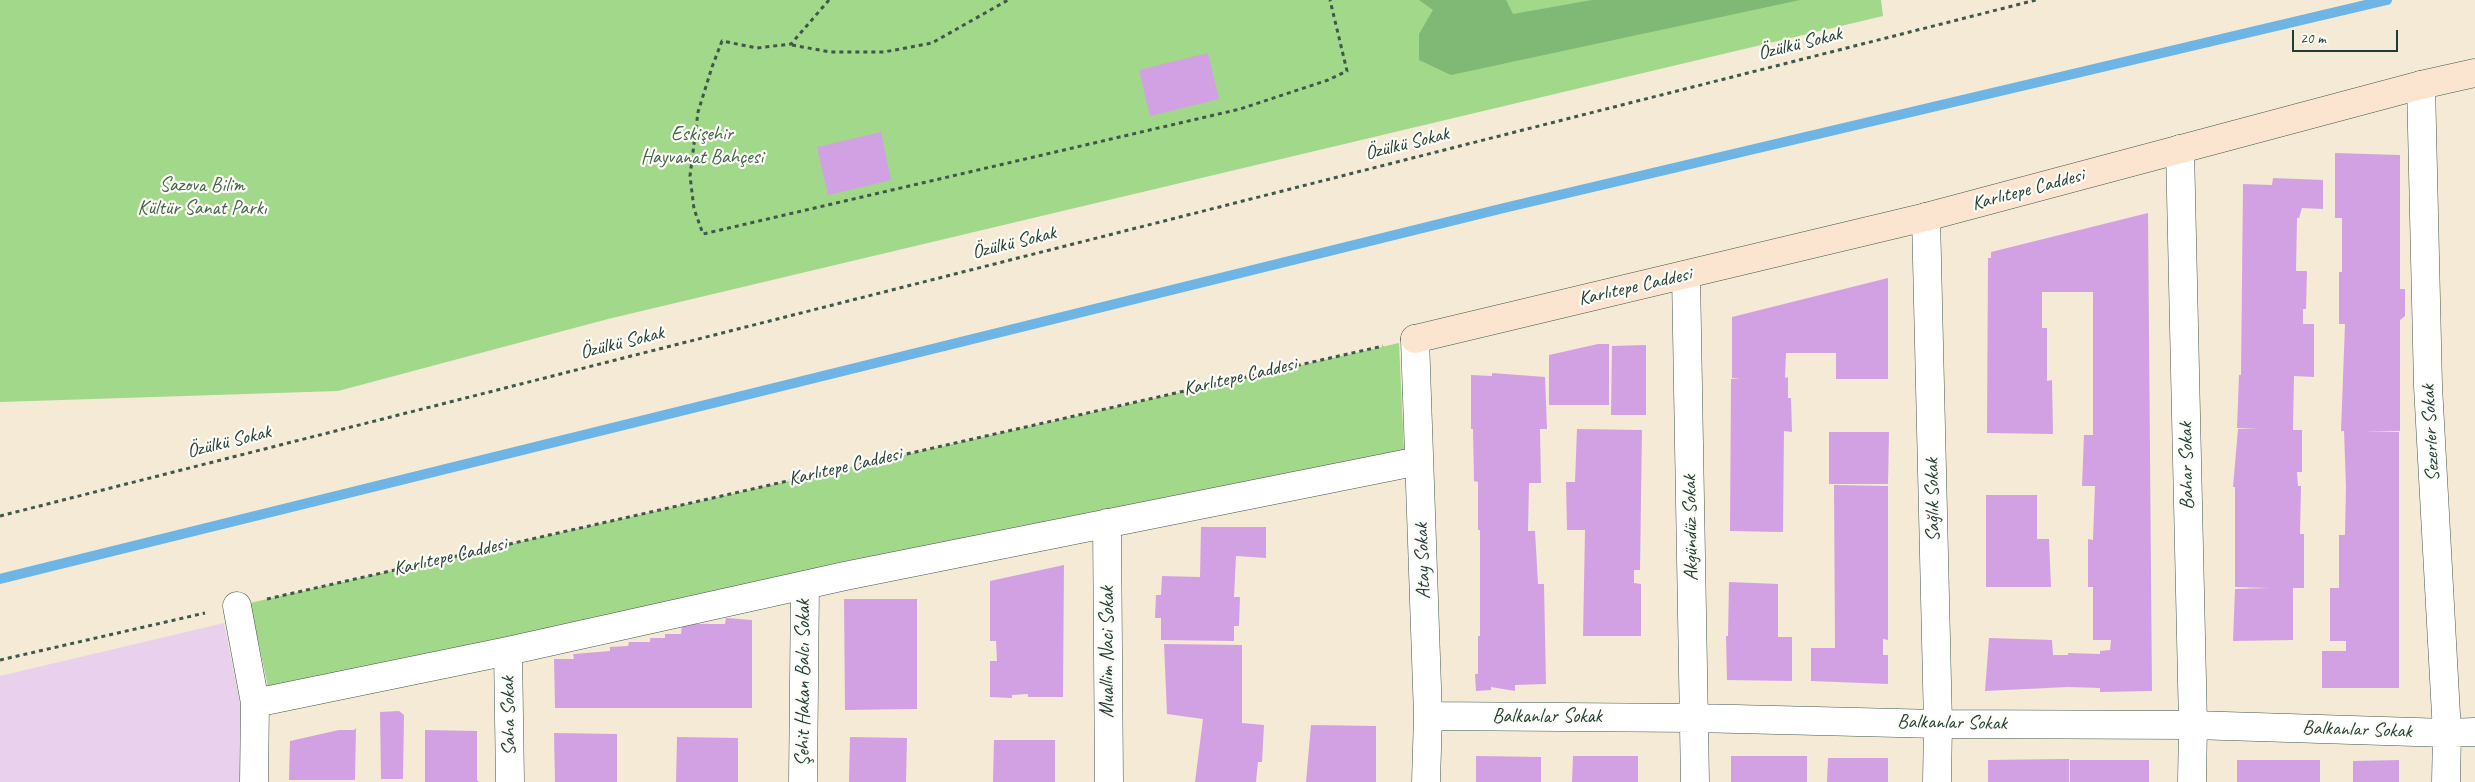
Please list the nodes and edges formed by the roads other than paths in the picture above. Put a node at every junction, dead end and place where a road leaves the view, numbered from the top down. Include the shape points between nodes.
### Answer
1 (2475, 73) edge
2 (2421, 85) junction
3 (2180, 149) junction
4 (1926, 217) junction
5 (1686, 275) junction
6 (1415, 339) joint
7 (1419, 461) junction
8 (1107, 523) junction
9 (805, 584) junction
10 (237, 606) road end
11 (508, 651) junction
12 (255, 703) junction
13 (1428, 716) junction
14 (1696, 718) junction
15 (1938, 724) junction
16 (2193, 725) junction
17 (2475, 732) edge
18 (2447, 733) junction
19 (254, 782) edge
20 (510, 782) edge
21 (803, 782) edge
22 (1109, 782) edge
23 (1426, 782) edge
24 (1695, 782) edge
25 (1937, 782) edge
26 (2192, 782) edge
27 (2446, 782) edge

1 - 2 street, Karlıtepe Caddesi
2 - 3 street, Karlıtepe Caddesi
2 - 18 street, Sezerler Sokak via 2428,386
3 - 4 street, Karlıtepe Caddesi
3 - 16 street, Bahar Sokak
4 - 5 street, Karlıtepe Caddesi
4 - 15 street, Sağlık Sokak
5 - 6 street, Karlıtepe Caddesi
5 - 14 street, Akgündüz Sokak
6 - 7 street, Atay Sokak
7 - 8 street
7 - 13 street, Atay Sokak
8 - 9 street
8 - 22 street, Muallim Naci Sokak
9 - 11 street
9 - 21 street, Şehit Hakan Balcı Sokak
10 - 12 street
11 - 12 street
11 - 20 street, Saha Sokak
12 - 19 street
13 - 14 street, Balkanlar Sokak
13 - 23 street, Atay Sokak
14 - 15 street, Balkanlar Sokak
14 - 24 street, Akgündüz Sokak
15 - 16 street, Balkanlar Sokak
15 - 25 street, Sağlık Sokak
16 - 18 street, Balkanlar Sokak
16 - 26 street, Bahar Sokak
17 - 18 street, Balkanlar Sokak
18 - 27 street, Sezerler Sokak

